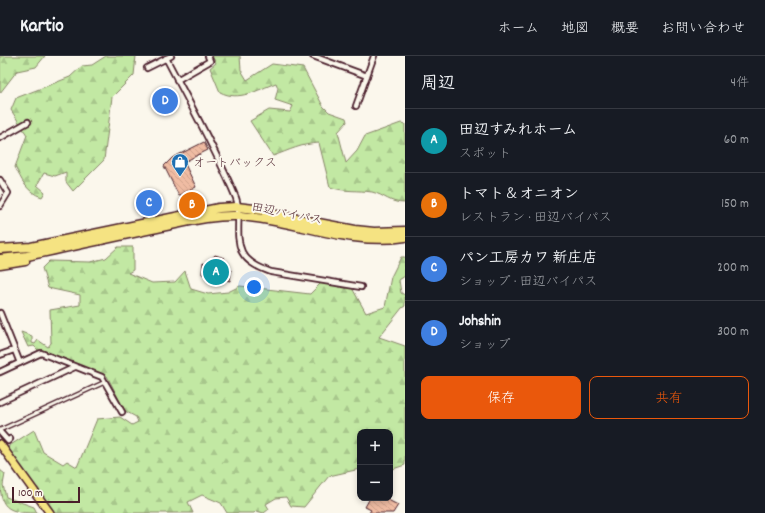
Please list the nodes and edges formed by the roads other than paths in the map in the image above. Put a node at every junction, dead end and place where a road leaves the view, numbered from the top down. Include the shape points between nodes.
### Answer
1 (208, 56) edge
2 (313, 56) edge
3 (374, 56) edge
4 (169, 57) edge
5 (147, 68) dead end
6 (367, 76) junction
7 (178, 80) junction
8 (356, 106) dead end
9 (28, 122) dead end
10 (0, 138) edge
11 (0, 180) edge
12 (0, 206) edge
13 (237, 214) junction
14 (405, 231) edge
15 (129, 232) junction
16 (405, 237) edge
17 (0, 249) edge
18 (0, 253) edge
19 (0, 259) edge
20 (0, 265) edge
21 (361, 287) dead end
22 (0, 313) edge
23 (14, 350) junction
24 (0, 355) edge
25 (20, 363) junction
26 (75, 366) junction
27 (0, 372) edge
28 (105, 382) junction
29 (0, 402) edge
30 (122, 412) dead end
31 (0, 431) edge
32 (10, 439) dead end
33 (0, 444) edge
34 (50, 513) edge

1 - 7 street via 210,61
2 - 6 street
3 - 6 street
4 - 5 street
4 - 7 street
6 - 8 street
7 - 13 street via 237,200
9 - 10 street
11 - 12 street via 8,193
13 - 14 highway, 田辺バイパス via 268,211 355,230
13 - 15 highway, 田辺バイパス
13 - 16 highway, 田辺バイパス via 363,238
13 - 17 highway via 195,212 31,247
13 - 20 highway via 215,222
13 - 21 street via 238,240 250,263 283,275
15 - 18 highway, 田辺バイパス via 36,250
15 - 19 highway, 田辺バイパス via 27,256
22 - 23 street
23 - 24 street
23 - 25 street
25 - 26 street via 40,353
25 - 27 street
26 - 28 street via 95,373
26 - 29 street
28 - 30 street
28 - 31 lane
31 - 32 street via 5,440
33 - 34 main road

